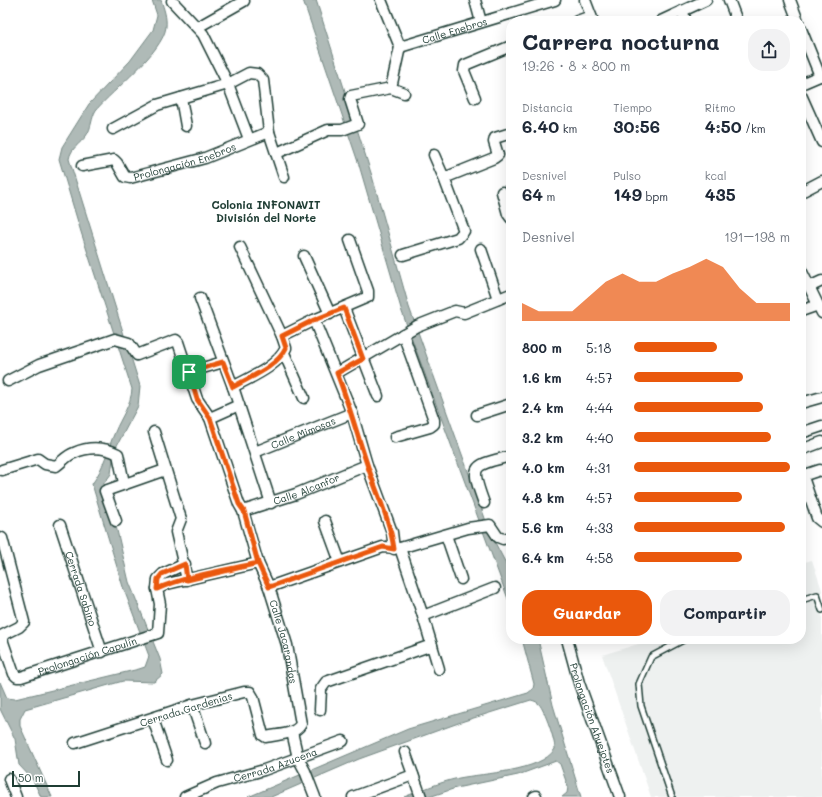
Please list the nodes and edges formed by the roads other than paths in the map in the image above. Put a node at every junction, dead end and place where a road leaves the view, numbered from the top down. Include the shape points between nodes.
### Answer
1 (381, 0) edge
2 (475, 0) edge
3 (555, 0) edge
4 (585, 0) edge
5 (706, 0) edge
6 (729, 0) edge
7 (790, 0) edge
8 (244, 1) dead end
9 (172, 2) edge
10 (682, 11) junction
11 (591, 16) edge
12 (672, 16) edge
13 (684, 16) edge
14 (735, 16) edge
15 (796, 16) edge
16 (481, 22) junction
17 (198, 27) junction
18 (806, 41) edge
19 (400, 47) junction
20 (506, 48) edge
21 (821, 76) edge
22 (806, 82) edge
23 (228, 84) junction
24 (392, 88) junction
25 (404, 93) dead end
26 (181, 98) junction
27 (475, 98) dead end
28 (806, 106) edge
29 (186, 126) dead end
30 (113, 129) dead end
31 (269, 132) junction
32 (506, 135) edge
33 (249, 139) junction
34 (822, 142) edge
35 (277, 153) junction
36 (434, 155) dead end
37 (82, 166) dead end
38 (284, 177) dead end
39 (444, 178) junction
40 (822, 181) edge
41 (806, 189) edge
42 (502, 192) dead end
43 (506, 207) edge
44 (350, 240) dead end
45 (240, 247) dead end
46 (481, 249) dead end
47 (403, 255) dead end
48 (304, 256) dead end
49 (806, 281) edge
50 (822, 281) edge
51 (809, 287) junction
52 (506, 296) edge
53 (200, 298) dead end
54 (498, 299) junction
55 (344, 308) junction
56 (820, 309) edge
57 (806, 310) edge
58 (330, 314) junction
59 (314, 320) junction
60 (404, 333) junction
61 (282, 336) junction
62 (284, 353) junction
63 (363, 359) junction
64 (223, 362) junction
65 (189, 372) junction
66 (337, 373) junction
67 (8, 381) dead end
68 (233, 387) junction
69 (378, 396) dead end
70 (822, 397) edge
71 (304, 398) dead end
72 (806, 402) edge
73 (239, 405) junction
74 (506, 406) edge
75 (352, 414) junction
76 (477, 415) dead end
77 (210, 418) junction
78 (822, 426) edge
79 (806, 431) edge
80 (154, 432) dead end
81 (396, 437) dead end
82 (822, 442) edge
83 (806, 448) edge
84 (255, 452) junction
85 (506, 457) edge
86 (367, 465) junction
87 (2, 470) dead end
88 (165, 470) junction
89 (822, 471) edge
90 (806, 476) edge
91 (124, 483) junction
92 (806, 486) edge
93 (271, 503) junction
94 (484, 503) dead end
95 (244, 511) junction
96 (116, 521) dead end
97 (325, 521) dead end
98 (822, 522) edge
99 (60, 525) dead end
100 (446, 535) junction
101 (2, 538) dead end
102 (506, 538) edge
103 (397, 548) junction
104 (340, 562) junction
105 (258, 563) junction
106 (185, 564) junction
107 (461, 579) dead end
108 (187, 580) junction
109 (269, 587) junction
110 (495, 588) dead end
111 (157, 589) junction
112 (806, 598) edge
113 (822, 610) edge
114 (423, 616) junction
115 (0, 635) edge
116 (568, 644) edge
117 (676, 644) edge
118 (432, 645) junction
119 (102, 652) junction
120 (438, 669) dead end
121 (192, 705) junction
122 (320, 710) dead end
123 (153, 719) junction
124 (292, 732) junction
125 (343, 741) dead end
126 (75, 743) dead end
127 (205, 743) dead end
128 (405, 752) dead end
129 (298, 758) junction
130 (167, 760) dead end
131 (413, 775) junction
132 (9, 778) dead end
133 (16, 797) edge
134 (185, 797) edge
135 (315, 797) edge
136 (353, 797) edge
137 (421, 797) edge
138 (620, 797) edge
139 (672, 797) edge

1 - 19 street
2 - 16 street
3 - 16 street, Calle Enebros
4 - 11 street
5 - 10 street
6 - 14 street
7 - 15 street
8 - 17 street
9 - 17 street
10 - 12 street
10 - 13 street
16 - 19 street, Calle Enebros
17 - 23 street
18 - 21 street
19 - 24 street
20 - 27 street via 465,65 464,71
21 - 22 street
23 - 26 street
23 - 31 street via 249,73 257,74 263,80
23 - 33 street
24 - 25 street
24 - 35 street via 351,96 358,124 342,130 328,130
26 - 29 street
26 - 30 street via 157,106
28 - 34 street
31 - 33 street, Prolongación Enebros
31 - 35 street
32 - 39 street via 495,138 498,155 494,158
33 - 37 street, Prolongación Enebros via 206,158 130,178 125,177 114,160
35 - 38 street
36 - 39 street
39 - 47 street via 464,231 462,235
40 - 41 street
42 - 43 street
44 - 55 street via 368,297
45 - 61 street
46 - 54 street
48 - 58 street
49 - 51 street
50 - 51 street
51 - 56 street
52 - 54 street
53 - 64 street
54 - 60 street via 464,313 455,311
55 - 58 street
55 - 63 street
56 - 57 street
58 - 59 street
59 - 61 street
59 - 66 street
60 - 63 street
60 - 81 street via 434,424
61 - 62 street via 286,348
62 - 68 street via 267,368
62 - 71 street
63 - 66 street
63 - 69 street
64 - 65 street
64 - 68 street
65 - 67 street, Calle Jacarandas via 176,340 136,355 129,343 115,339 39,365
65 - 77 street, Calle Jacarandas via 197,399
66 - 75 street
68 - 73 street
70 - 72 street
73 - 77 street
73 - 84 street
74 - 76 street
75 - 84 street, Calle Mimosas
75 - 86 street
77 - 95 street, Calle Jacarandas via 239,504
78 - 79 street
80 - 88 street
82 - 83 street
84 - 93 street
85 - 94 street via 481,464 477,469 474,477
86 - 93 street, Calle Alcanfor
86 - 103 street
87 - 91 street via 38,459 45,464 56,466 74,453 106,448 118,454
88 - 91 street
88 - 106 street via 181,519 176,532
89 - 90 street
91 - 96 street via 105,491
92 - 98 street via 817,518
93 - 95 street, Calle Alcanfor
95 - 105 street, Calle Jacarandas
97 - 104 street
99 - 119 street, Cerrada Sabino
100 - 102 street via 490,525 498,537
100 - 103 street
100 - 107 street
101 - 115 street via 24,622 19,627
103 - 104 street via 383,547
103 - 114 street
104 - 109 street
105 - 108 street
105 - 109 street, Calle Jacarandas
106 - 108 street
106 - 111 street via 162,574 158,579
108 - 111 street
109 - 124 street, Calle Jacarandas via 287,645 300,715 301,724
110 - 114 street
111 - 119 street, Prolongación Capulín via 160,610 158,633
112 - 113 lane via 817,595
114 - 118 street
115 - 119 street, Prolongación Capulín via 17,677
116 - 138 street, Prolongación Ahuejotes via 579,683
117 - 139 lane via 651,657 639,684 641,706
118 - 120 street
118 - 122 street via 326,682 321,689
121 - 123 street, Cerrada Gardenias
121 - 124 street, Cerrada Gardenias via 250,692 263,735 266,737
121 - 127 street
123 - 126 street, Cerrada Gardenias
123 - 130 street
124 - 129 street
125 - 129 street, Cerrada Azucena
128 - 131 street
129 - 134 street, Cerrada Azucena via 217,783
129 - 135 street
131 - 136 street
131 - 137 street
132 - 133 street

